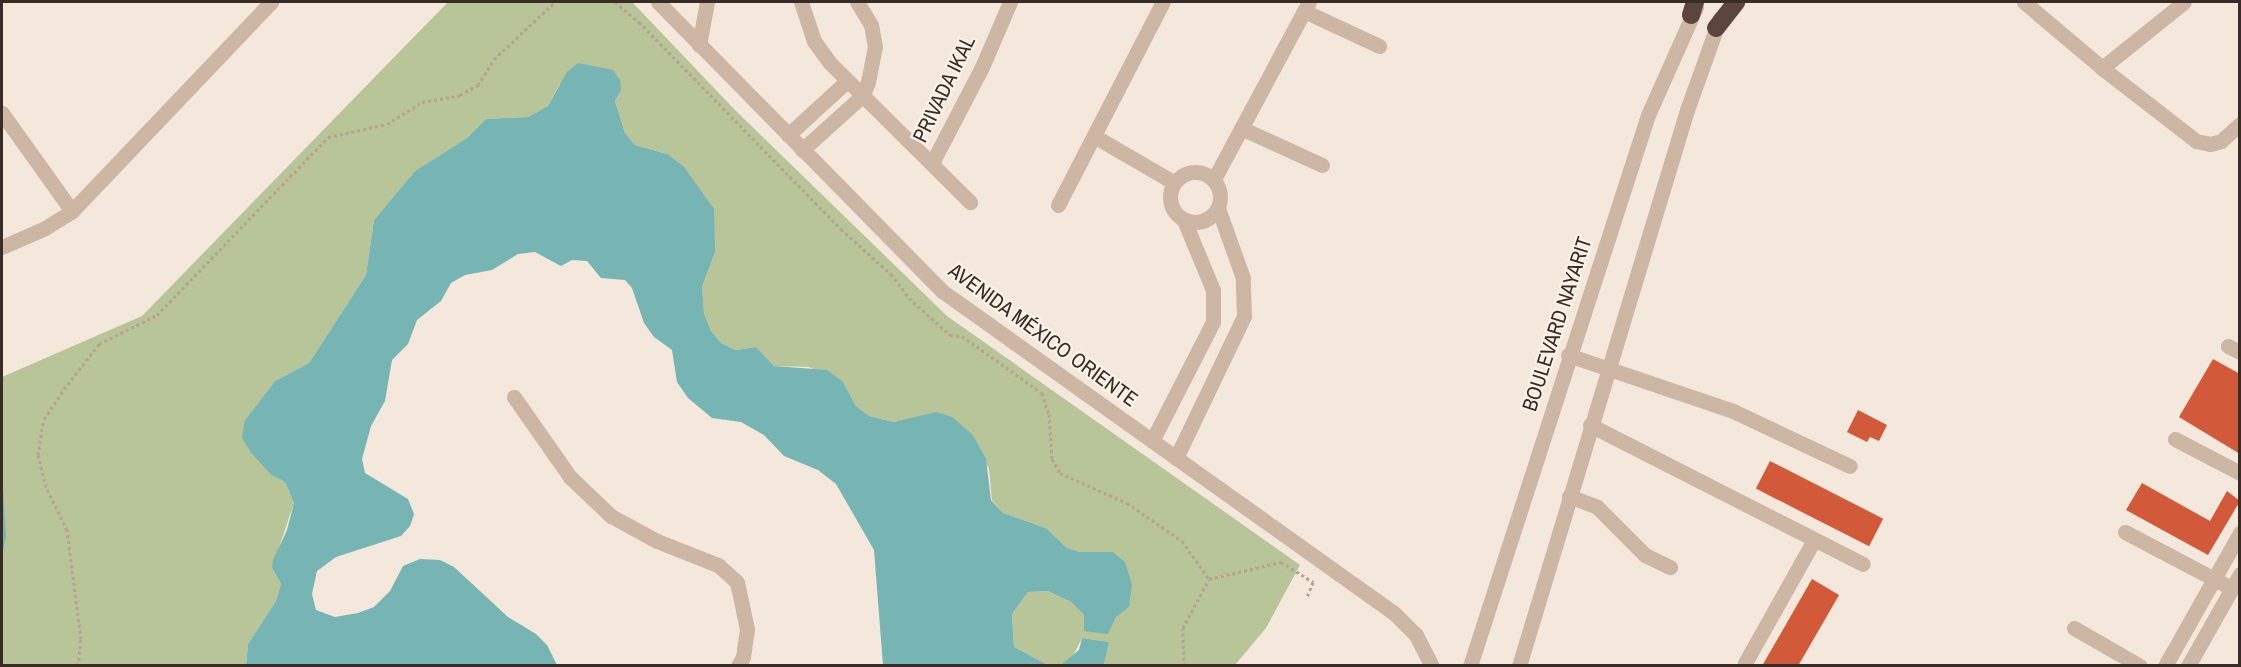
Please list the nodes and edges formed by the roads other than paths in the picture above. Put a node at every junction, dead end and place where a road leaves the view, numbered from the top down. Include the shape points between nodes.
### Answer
1 (271, 2) edge
2 (658, 2) edge
3 (707, 2) edge
4 (801, 2) edge
5 (857, 2) edge
6 (1010, 2) edge
7 (1163, 2) edge
8 (1728, 2) edge
9 (1736, 2) edge
10 (2024, 2) edge
11 (2184, 2) edge
12 (1306, 6) edge
13 (1695, 6) edge
14 (1716, 28) junction
15 (699, 45) junction
16 (1379, 46) dead end
17 (2102, 68) junction
18 (847, 81) junction
19 (863, 96) junction
20 (2, 113) edge
21 (2240, 124) edge
22 (1241, 128) junction
23 (788, 135) junction
24 (1094, 136) junction
25 (802, 150) junction
26 (932, 163) junction
27 (1322, 165) dead end
28 (1214, 179) junction
29 (1173, 182) junction
30 (970, 202) dead end
31 (1058, 205) dead end
32 (1218, 208) junction
33 (72, 211) junction
34 (1184, 220) junction
35 (2, 247) edge
36 (1568, 355) junction
37 (1607, 368) junction
38 (514, 397) dead end
39 (1590, 425) junction
40 (2175, 439) dead end
41 (1152, 441) junction
42 (1176, 458) junction
43 (1850, 466) dead end
44 (2240, 473) edge
45 (1569, 496) junction
46 (2125, 532) dead end
47 (2240, 533) edge
48 (1814, 540) junction
49 (1863, 564) dead end
50 (1670, 567) dead end
51 (2240, 574) edge
52 (2213, 579) junction
53 (2231, 588) junction
54 (2074, 628) dead end
55 (1745, 663) dead end
56 (738, 666) edge
57 (1432, 666) edge
58 (1470, 666) edge
59 (1520, 666) edge
60 (2140, 666) edge
61 (2164, 666) edge
62 (2188, 666) edge

1 - 33 street
2 - 15 street, AVENIDA MÉXICO ORIENTE
3 - 15 street
4 - 18 street, PRIVADA IKAL via 814,40
5 - 19 street via 871,25 875,47
6 - 26 street, PRIVADA IKAL via 982,67
7 - 24 street
8 - 14 street
9 - 14 highway
10 - 17 street
11 - 17 street
12 - 16 street
12 - 22 street
13 - 36 street, BOULEVARD NAYARIT via 1648,115
14 - 37 street
15 - 23 street, AVENIDA MÉXICO ORIENTE
17 - 21 street via 2196,141 2221,141
18 - 19 street, PRIVADA IKAL
18 - 23 street
19 - 25 street
19 - 26 street, PRIVADA IKAL
20 - 33 street
22 - 27 street
22 - 28 street
23 - 25 street, AVENIDA MÉXICO ORIENTE
24 - 29 street
24 - 31 street
25 - 41 street, AVENIDA MÉXICO ORIENTE via 942,291
26 - 30 street, PRIVADA IKAL
28 - 29 street via 1201,171 1186,172
28 - 32 street via 1221,193
29 - 34 street via 1169,196 1173,211
32 - 34 street via 1204,220
32 - 42 street via 1243,278 1244,316
33 - 35 street
34 - 41 street via 1213,290 1213,322
36 - 37 street
36 - 58 street, BOULEVARD NAYARIT via 1483,635
37 - 39 street
37 - 43 street via 1733,411
38 - 56 street via 570,477 611,516 657,541 718,565 737,582 747,629
39 - 45 street
39 - 48 street
40 - 44 street
41 - 42 street, AVENIDA MÉXICO ORIENTE
42 - 57 street, AVENIDA MÉXICO ORIENTE via 1394,613 1416,635
45 - 50 street via 1597,507 1645,555
45 - 59 street
46 - 52 street
47 - 52 street
48 - 49 street
48 - 55 street
51 - 53 street
52 - 53 street
52 - 61 street
53 - 62 street
54 - 60 street

